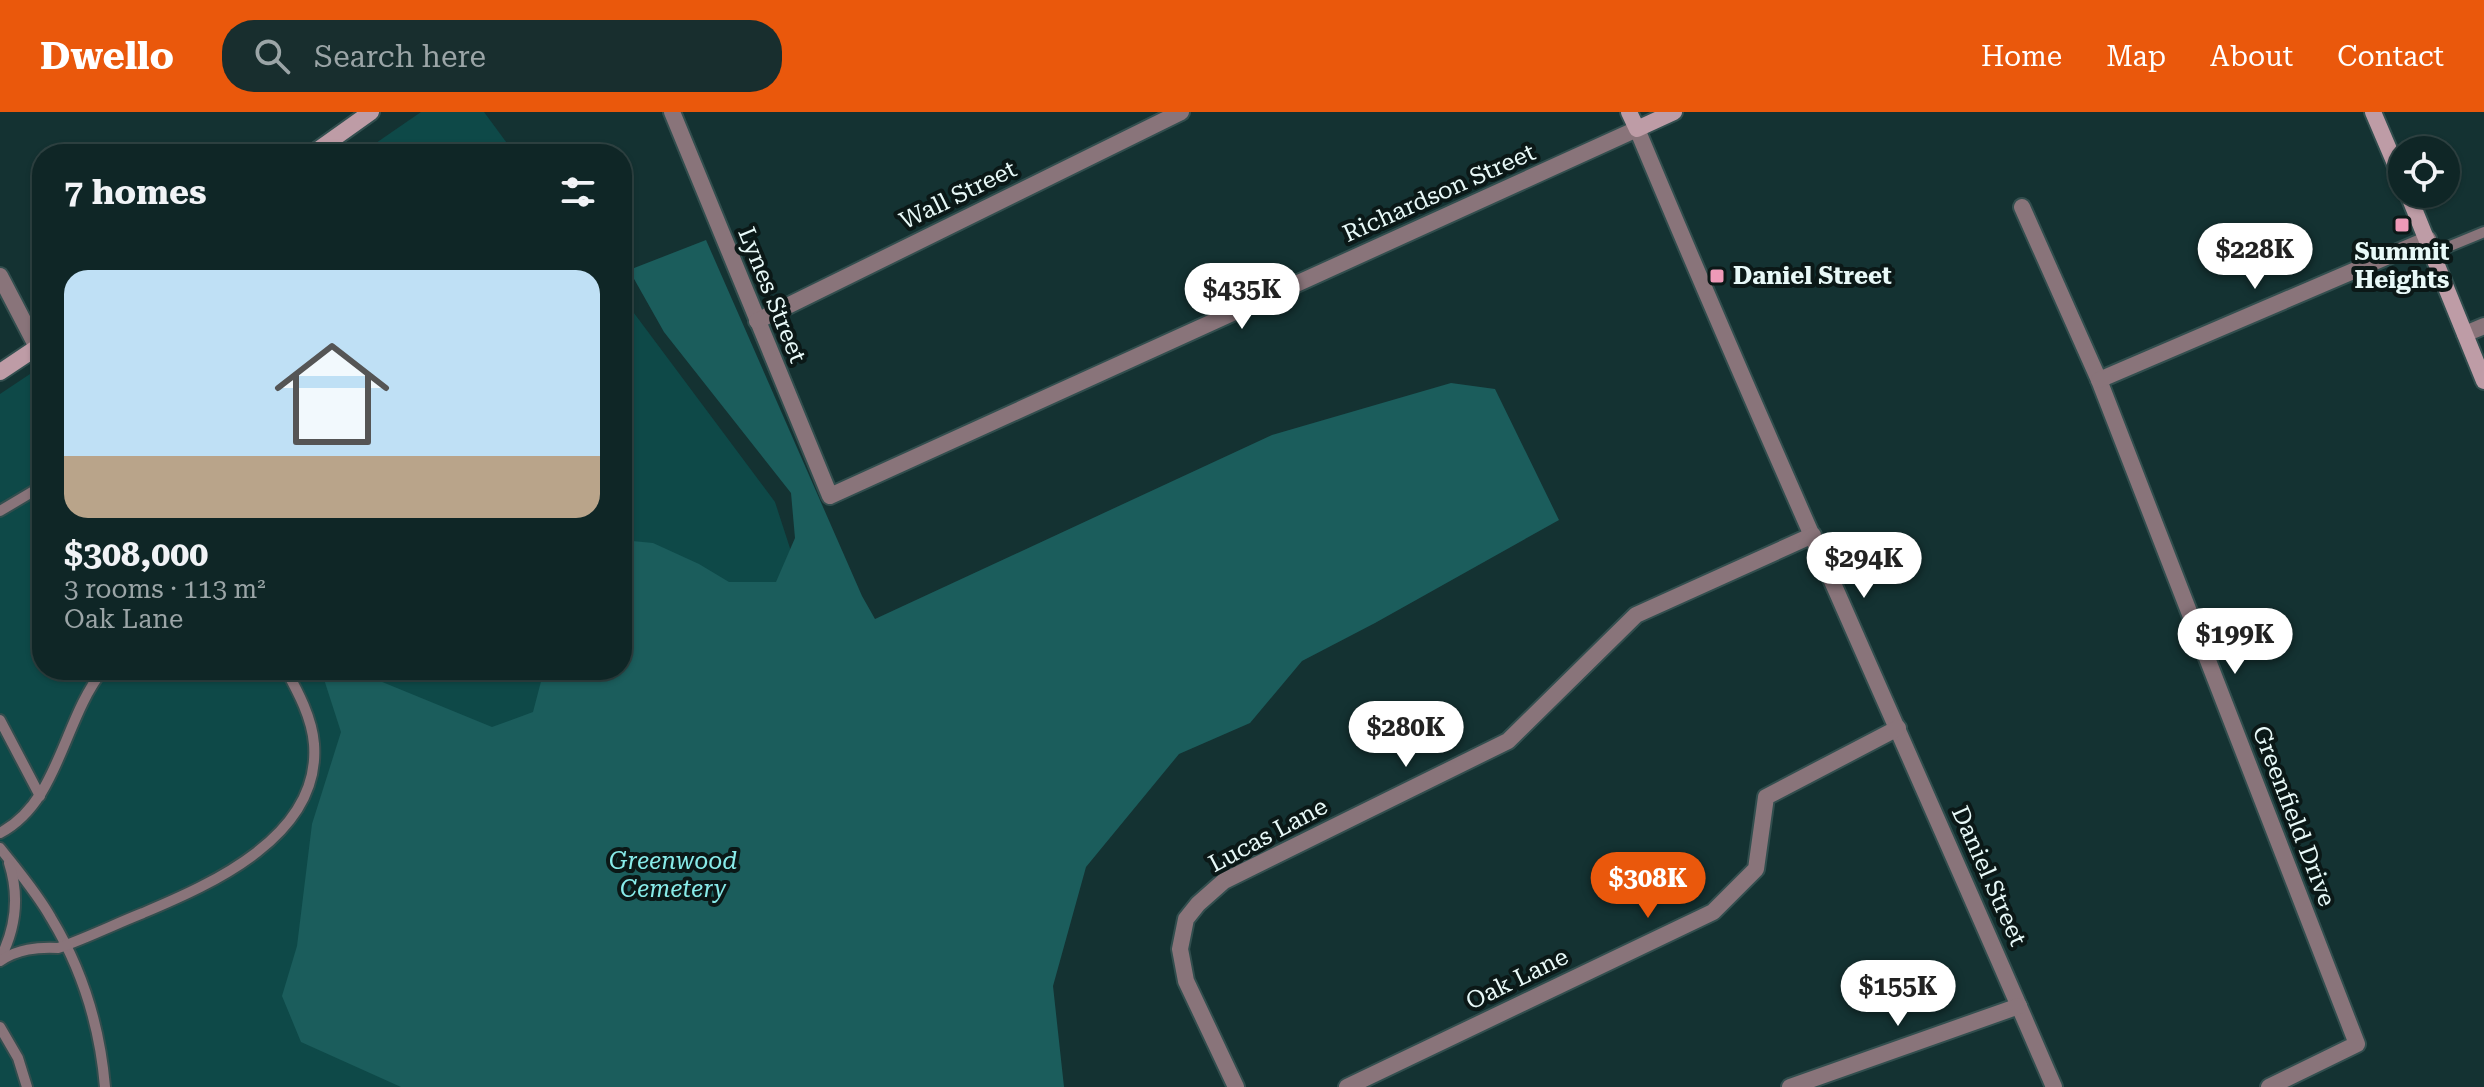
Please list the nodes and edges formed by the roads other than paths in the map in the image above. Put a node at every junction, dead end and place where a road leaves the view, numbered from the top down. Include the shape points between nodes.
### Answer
1 (371, 112) edge
2 (672, 112) edge
3 (1181, 112) edge
4 (1629, 112) edge
5 (1674, 112) edge
6 (2373, 112) edge
7 (1637, 129) junction
8 (326, 144) edge
9 (2388, 147) edge
10 (2022, 207) dead end
11 (2414, 208) edge
12 (2484, 232) edge
13 (2430, 246) junction
14 (0, 276) edge
15 (757, 321) junction
16 (2484, 326) edge
17 (32, 333) edge
18 (2465, 334) junction
19 (32, 351) edge
20 (0, 372) edge
21 (2099, 380) junction
22 (2484, 381) edge
23 (32, 492) edge
24 (830, 496) joint
25 (0, 511) edge
26 (1813, 535) junction
27 (96, 680) edge
28 (291, 680) edge
29 (0, 720) edge
30 (1898, 728) junction
31 (40, 796) junction
32 (0, 833) edge
33 (0, 848) edge
34 (8, 858) junction
35 (65, 945) junction
36 (0, 960) edge
37 (2019, 1006) junction
38 (0, 1027) edge
39 (27, 1087) edge
40 (105, 1087) edge
41 (1236, 1087) edge
42 (1347, 1087) edge
43 (1790, 1087) edge
44 (2054, 1087) edge
45 (2269, 1087) edge

1 - 8 street
2 - 15 street, Lynes Street
3 - 15 street, Wall Street
4 - 7 street, Daniel Street
5 - 7 street, Richardson Street
6 - 9 street
7 - 24 street, Richardson Street
7 - 26 street, Daniel Street
10 - 21 street, Greenfield Drive
11 - 13 street
12 - 13 lane
13 - 18 street
13 - 21 street
14 - 17 street
15 - 24 street, Lynes Street
16 - 18 street
18 - 22 street
19 - 20 street
21 - 45 street, Greenfield Drive via 2357,1044
23 - 25 lane
26 - 30 street, Daniel Street
26 - 41 street, Lucas Lane via 1636,615 1508,741 1224,881 1198,904 1186,919 1180,949 1186,981
27 - 31 lane
28 - 35 lane via 314,743 306,791 290,819 261,850 210,882
29 - 31 lane
30 - 37 street, Daniel Street
30 - 42 street, Oak Lane via 1766,797 1756,869 1713,912
31 - 32 lane
33 - 34 lane
34 - 35 lane
34 - 36 lane via 16,908
35 - 36 lane via 23,950
35 - 40 lane via 94,1015
37 - 43 street
37 - 44 street, Daniel Street
38 - 39 lane

